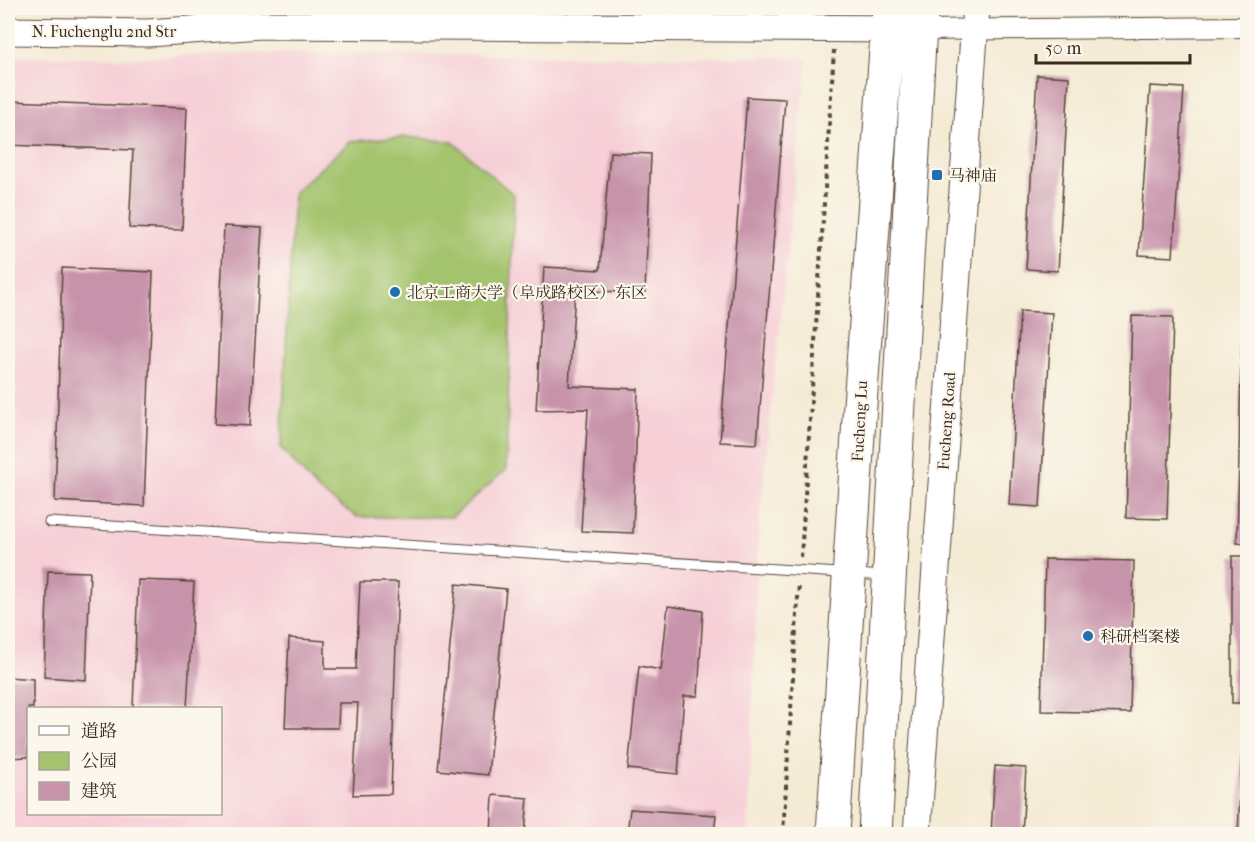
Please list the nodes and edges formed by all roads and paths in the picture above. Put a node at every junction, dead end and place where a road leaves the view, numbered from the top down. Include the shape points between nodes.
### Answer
1 (204, 18) edge
2 (887, 18) edge
3 (975, 18) edge
4 (920, 19) edge
5 (836, 27) junction
6 (1248, 27) edge
7 (8, 31) edge
8 (49, 522) dead end
9 (800, 572) junction
10 (849, 574) junction
11 (890, 576) junction
12 (783, 834) edge
13 (833, 834) edge
14 (875, 834) edge
15 (917, 834) edge

1 - 5 street, N. Fuchenglu 2nd Str via 261,25
1 - 7 street, N. Fuchenglu 2nd Str via 148,33
2 - 4 street, N. Fuchenglu 2nd Str
2 - 5 street, N. Fuchenglu 2nd Str
2 - 10 highway, Fucheng Lu
3 - 4 street
3 - 6 street
3 - 15 street, Fucheng Road
4 - 11 highway
5 - 9 path
8 - 9 lane
9 - 10 lane
9 - 12 path
10 - 11 lane
10 - 13 highway, Fucheng Lu
11 - 14 highway

